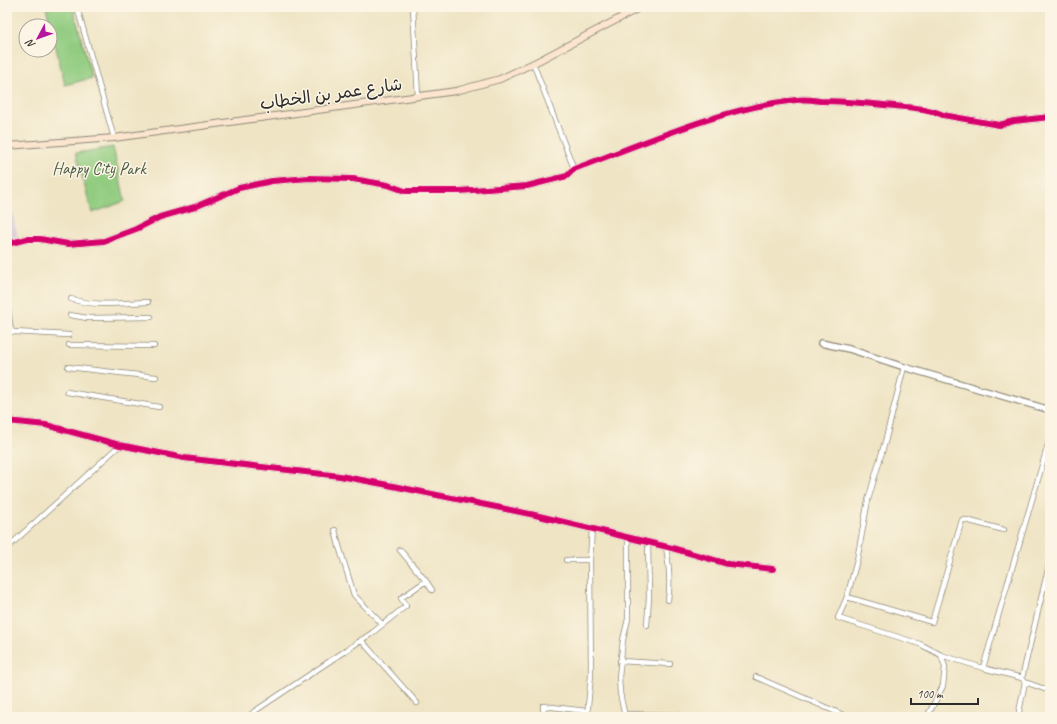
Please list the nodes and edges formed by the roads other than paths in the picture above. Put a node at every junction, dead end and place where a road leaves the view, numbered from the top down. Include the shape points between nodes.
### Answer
1 (77, 7) edge
2 (413, 7) edge
3 (641, 7) edge
4 (533, 63) junction
5 (418, 96) junction
6 (1050, 117) edge
7 (114, 138) junction
8 (7, 146) edge
9 (574, 169) junction
10 (7, 244) edge
11 (70, 299) dead end
12 (7, 301) edge
13 (148, 302) dead end
14 (70, 315) dead end
15 (151, 317) dead end
16 (69, 335) dead end
17 (821, 343) dead end
18 (69, 346) dead end
19 (154, 346) dead end
20 (68, 366) dead end
21 (904, 368) junction
22 (156, 377) dead end
23 (67, 392) dead end
24 (160, 407) dead end
25 (1050, 410) edge
26 (7, 420) edge
27 (1050, 438) edge
28 (120, 445) junction
29 (592, 529) junction
30 (335, 530) dead end
31 (1004, 530) dead end
32 (628, 538) junction
33 (648, 543) junction
34 (666, 547) junction
35 (7, 548) edge
36 (400, 550) dead end
37 (566, 560) dead end
38 (590, 560) junction
39 (1050, 561) edge
40 (773, 569) dead end
41 (426, 581) junction
42 (432, 590) dead end
43 (847, 597) junction
44 (668, 600) dead end
45 (382, 624) junction
46 (647, 625) dead end
47 (362, 640) junction
48 (941, 655) junction
49 (620, 661) junction
50 (670, 664) dead end
51 (983, 668) junction
52 (756, 677) dead end
53 (1024, 680) junction
54 (1050, 692) edge
55 (417, 703) dead end
56 (587, 711) junction
57 (625, 715) edge
58 (678, 715) dead end
59 (248, 717) edge
60 (544, 717) edge
61 (587, 717) edge
62 (848, 717) edge
63 (927, 717) edge
64 (1018, 717) edge

1 - 7 street
2 - 5 street
3 - 4 main road, شارع عمر بن الخطاب
4 - 5 main road, شارع عمر بن الخطاب via 485,84
4 - 9 street
5 - 7 main road, شارع عمر بن الخطاب
6 - 9 street via 999,125 909,108 798,100 733,112
7 - 8 main road, شارع عمر بن الخطاب
9 - 10 street via 566,176 527,186 459,191 404,191 388,185 353,179 309,178 272,181 239,188 104,241 68,244 27,239
11 - 13 street via 95,304
12 - 16 street via 11,331
14 - 15 street via 87,318
17 - 21 street via 849,349
18 - 19 street
20 - 22 street
21 - 25 street
21 - 43 street via 868,500
23 - 24 street
26 - 28 street via 46,425
27 - 51 street
28 - 29 street via 184,458 340,476
28 - 35 street
29 - 32 street
29 - 38 street
30 - 45 street via 354,595
31 - 43 street via 962,520 932,622
32 - 33 street
32 - 49 street via 628,619
33 - 34 street
33 - 46 street
34 - 40 street via 728,564
34 - 44 street via 669,561
36 - 41 street
37 - 38 street
38 - 56 street via 591,675
39 - 53 street
41 - 42 street
41 - 45 street via 401,598 406,606
43 - 48 street via 838,618 920,644
45 - 47 street
47 - 55 street
47 - 59 street
48 - 51 street
48 - 63 street via 945,667 944,682
49 - 50 street
49 - 57 street via 620,693
51 - 53 street
52 - 62 street
53 - 54 street
53 - 64 street
56 - 60 street via 543,706
56 - 61 street
57 - 58 street

